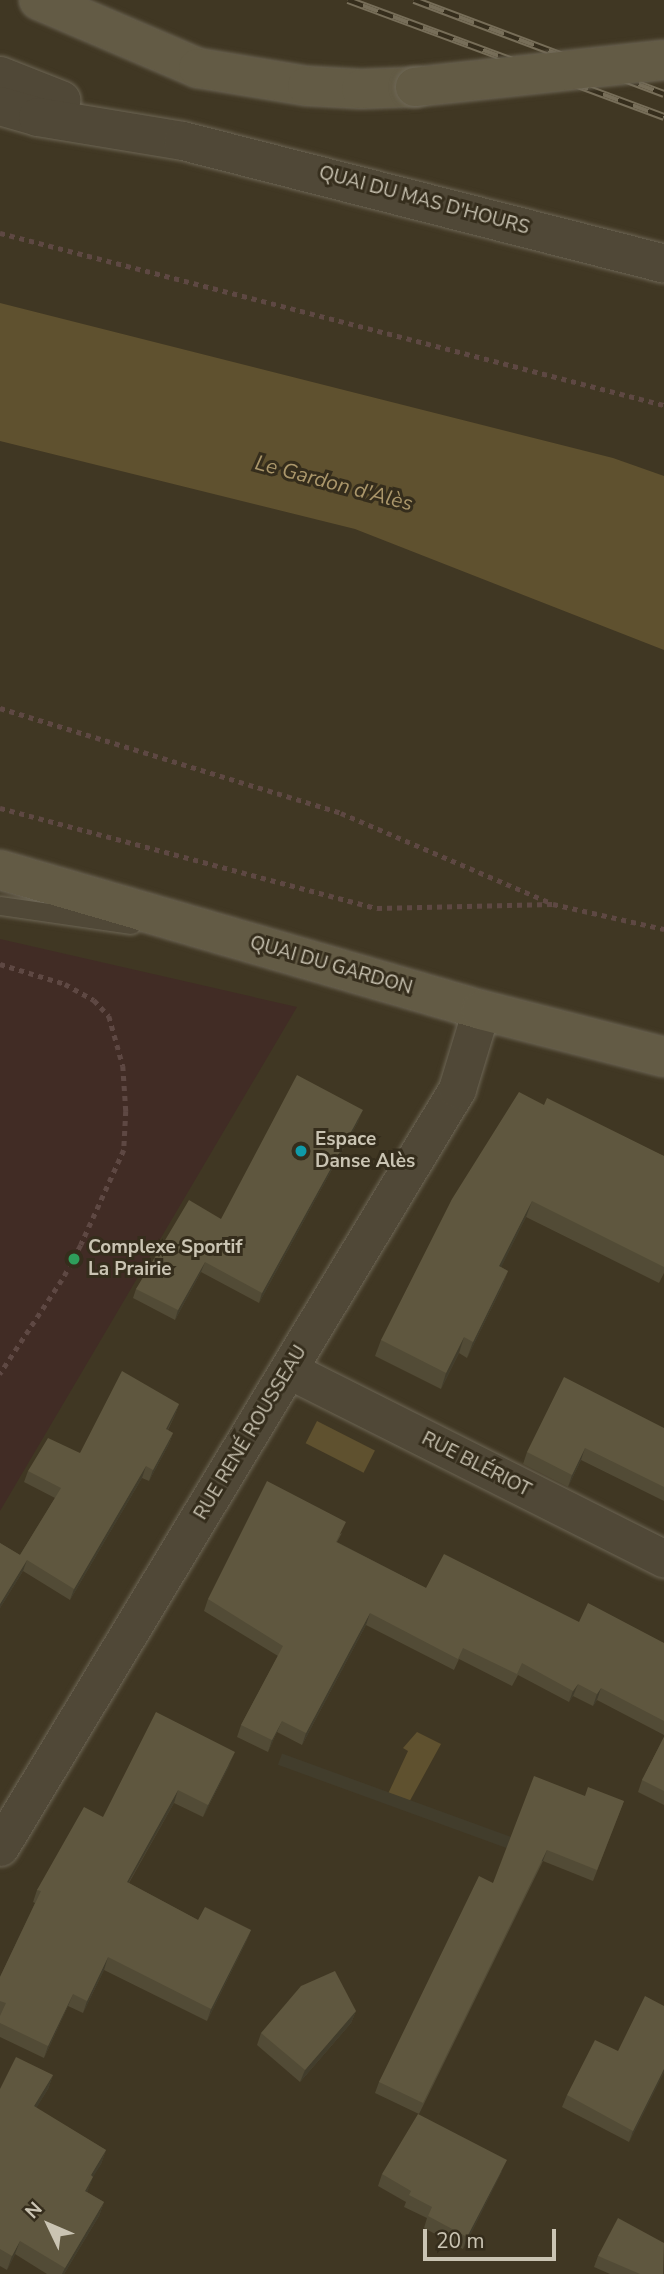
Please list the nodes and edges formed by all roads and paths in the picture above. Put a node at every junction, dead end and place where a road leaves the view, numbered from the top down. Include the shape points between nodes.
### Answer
1 (39, 0) edge
2 (664, 60) edge
3 (0, 76) edge
4 (0, 106) edge
5 (183, 141) junction
6 (0, 233) edge
7 (664, 264) edge
8 (664, 405) edge
9 (0, 708) edge
10 (0, 808) edge
11 (0, 870) edge
12 (553, 904) junction
13 (0, 906) edge
14 (664, 929) edge
15 (246, 941) junction
16 (0, 964) edge
17 (481, 1010) junction
18 (664, 1057) edge
19 (289, 1370) junction
20 (0, 1374) edge
21 (664, 1559) edge
22 (0, 1847) edge

1 - 2 main road, bridge via 198,68 307,86 415,87
3 - 5 street, QUAI DU MAS D'HOURS
4 - 5 street, QUAI DU MAS D'HOURS via 38,117
5 - 7 street, QUAI DU MAS D'HOURS
6 - 8 path
9 - 12 path via 341,813
10 - 12 path via 377,908
11 - 15 main road, QUAI DU GARDON
12 - 14 path
13 - 15 lane
15 - 17 main road, QUAI DU GARDON
16 - 20 path via 65,984 94,1000 109,1016 122,1066 126,1111 124,1150 81,1245
17 - 18 main road, QUAI DU GARDON
17 - 19 street, RUE RENÉ ROUSSEAU via 457,1089
19 - 21 street, RUE BLÉRIOT
19 - 22 street, RUE RENÉ ROUSSEAU

